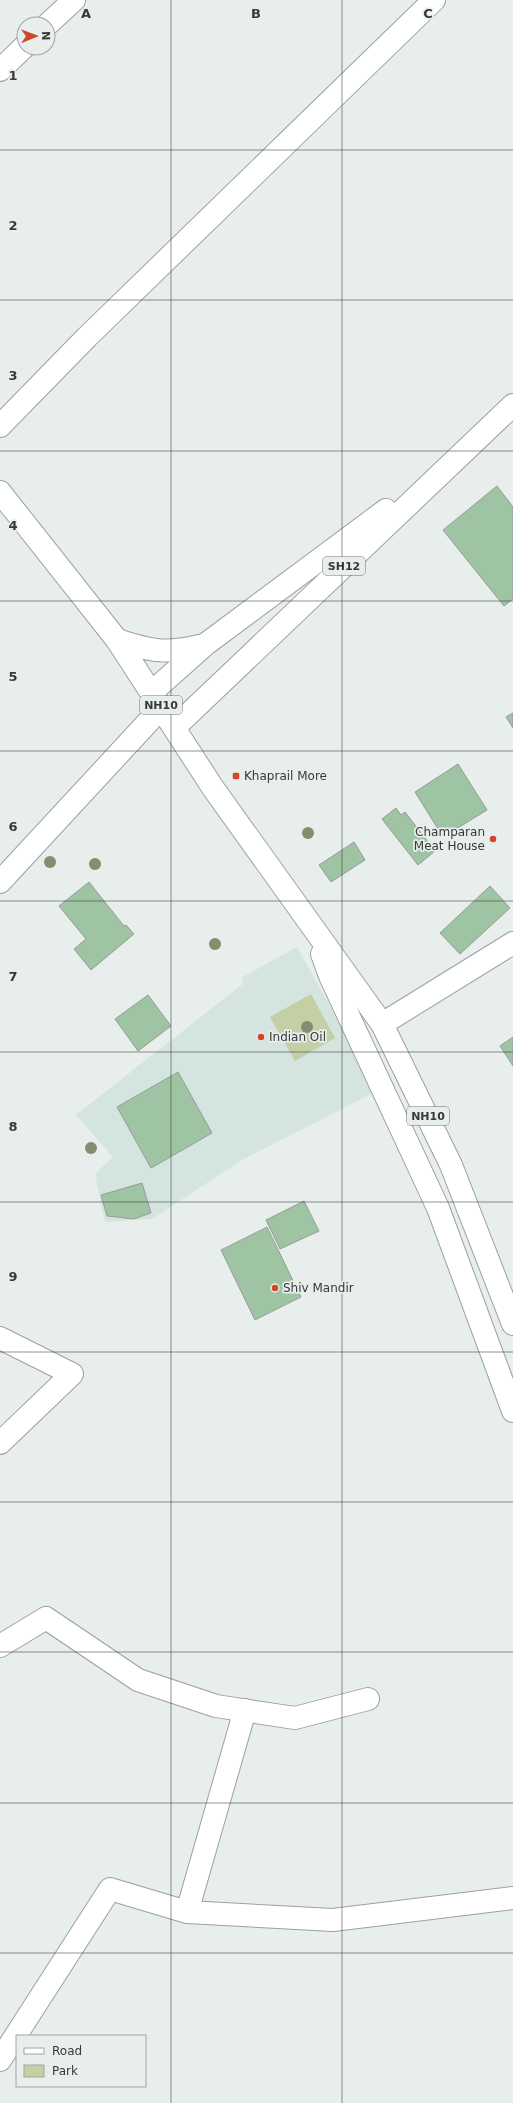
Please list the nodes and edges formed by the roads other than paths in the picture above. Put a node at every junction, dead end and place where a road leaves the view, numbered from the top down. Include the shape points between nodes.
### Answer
1 (74, 0) edge
2 (434, 0) edge
3 (56, 17) edge
4 (16, 55) edge
5 (0, 70) edge
6 (513, 406) edge
7 (0, 426) edge
8 (465, 451) junction
9 (0, 492) edge
10 (117, 640) junction
11 (206, 644) junction
12 (157, 699) junction
13 (175, 727) junction
14 (0, 882) edge
15 (311, 925) junction
16 (513, 943) edge
17 (382, 1024) junction
18 (513, 1324) edge
19 (0, 1338) edge
20 (513, 1412) edge
21 (0, 1443) edge
22 (0, 1646) edge
23 (368, 1699) dead end
24 (245, 1710) junction
25 (513, 1898) edge
26 (188, 1912) junction
27 (16, 2035) edge
28 (16, 2035) edge
29 (0, 2060) edge

1 - 3 main road
2 - 7 main road via 86,337
4 - 5 main road
6 - 8 main road, SH12
8 - 11 main road, SH12
8 - 13 main road, SH12
9 - 10 main road, NH10
10 - 11 main road via 153,651 168,652
10 - 12 main road, NH10
11 - 12 main road, SH12
12 - 13 main road, NH10
12 - 14 main road
13 - 15 main road, NH10 via 213,788
15 - 17 main road, NH10
15 - 20 main road via 330,976 438,1208
16 - 17 main road
17 - 18 main road, NH10 via 451,1165
19 - 21 main road via 72,1374
22 - 24 main road via 46,1618 138,1680 216,1706
23 - 24 main road via 295,1718
24 - 26 main road
25 - 26 main road via 332,1920
26 - 27 main road via 110,1889
28 - 29 main road

